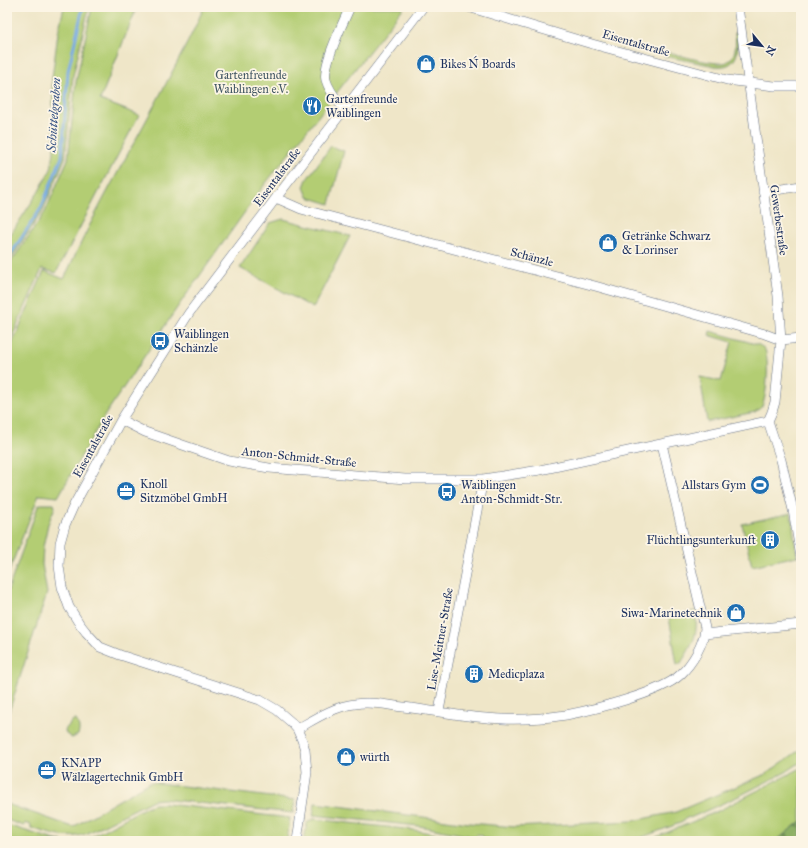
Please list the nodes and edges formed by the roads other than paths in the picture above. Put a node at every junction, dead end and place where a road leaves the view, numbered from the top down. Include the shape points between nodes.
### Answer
1 (350, 7) edge
2 (423, 7) edge
3 (468, 7) edge
4 (738, 7) edge
5 (749, 83) junction
6 (801, 86) edge
7 (344, 109) junction
8 (801, 186) edge
9 (763, 192) junction
10 (276, 198) junction
11 (801, 338) edge
12 (782, 340) junction
13 (121, 420) junction
14 (768, 421) junction
15 (662, 444) junction
16 (483, 478) junction
17 (801, 557) edge
18 (801, 624) edge
19 (704, 634) junction
20 (439, 711) junction
21 (297, 729) junction
22 (297, 841) edge

1 - 7 street via 328,59 326,70 326,79 332,93
2 - 7 street, Eisentalstraße
3 - 5 street, Eisentalstraße via 679,68
4 - 5 street, Gewerbestraße
5 - 6 street, Eisentalstraße
5 - 9 street, Gewerbestraße
7 - 10 street, Eisentalstraße
8 - 9 street
9 - 12 street, Gewerbestraße
10 - 12 street, Schänzle via 301,209 595,286
10 - 13 street, Eisentalstraße via 190,313
11 - 12 street
12 - 14 street via 775,402
13 - 16 street, Anton-Schmidt-Straße via 145,432 229,461 269,468 405,480
13 - 21 street, Eisentalstraße via 65,525 60,543 59,566 62,587 69,607 100,647 260,700 285,716
14 - 15 street, Anton-Schmidt-Straße
14 - 17 street via 781,460
15 - 16 street, Anton-Schmidt-Straße via 540,470
15 - 19 street via 704,621
16 - 20 street, Lise-Meitner-Straße
18 - 19 street
19 - 20 street via 692,659 679,675 656,689 620,701 566,715 517,719
20 - 21 street via 373,703 354,704 321,716
21 - 22 street, Eisentalstraße via 305,750 307,772

